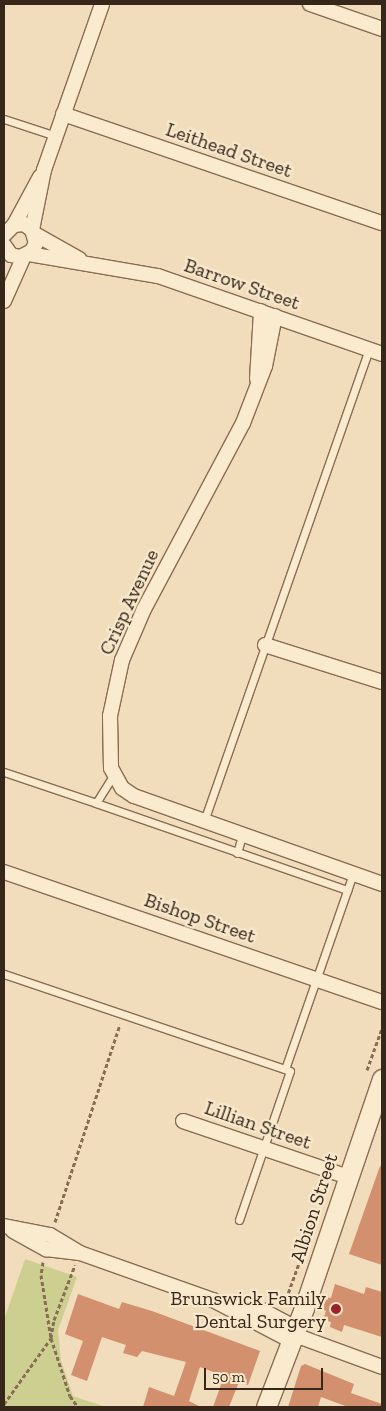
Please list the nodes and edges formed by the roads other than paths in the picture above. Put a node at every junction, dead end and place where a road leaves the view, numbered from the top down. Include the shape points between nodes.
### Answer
1 (102, 4) edge
2 (310, 4) edge
3 (382, 29) edge
4 (64, 114) junction
5 (4, 118) edge
6 (56, 136) junction
7 (44, 170) junction
8 (382, 223) edge
9 (8, 228) edge
10 (34, 232) junction
11 (5, 254) edge
12 (26, 255) junction
13 (86, 263) junction
14 (4, 301) edge
15 (261, 312) junction
16 (275, 316) junction
17 (376, 352) edge
18 (257, 380) junction
19 (265, 645) junction
20 (382, 682) edge
21 (4, 772) edge
22 (113, 776) junction
23 (96, 803) junction
24 (204, 822) junction
25 (242, 835) junction
26 (237, 853) junction
27 (4, 872) edge
28 (353, 874) junction
29 (382, 884) edge
30 (347, 890) junction
31 (4, 974) edge
32 (316, 979) junction
33 (382, 1002) edge
34 (285, 1069) junction
35 (382, 1079) edge
36 (183, 1121) dead end
37 (264, 1148) junction
38 (348, 1177) junction
39 (238, 1220) dead end
40 (5, 1226) edge
41 (80, 1253) junction
42 (292, 1334) junction
43 (382, 1367) edge
44 (266, 1407) edge

1 - 4 street
2 - 3 street
4 - 6 street
4 - 8 street, Leithead Street
5 - 6 lane
6 - 7 street
7 - 9 street
7 - 10 street
9 - 10 street, Barrow Street via 24,224
10 - 12 street via 36,243
10 - 13 street, Barrow Street
11 - 12 street, Barrow Street
12 - 13 street, Barrow Street
12 - 14 street
13 - 15 street, Barrow Street via 158,276
15 - 16 street, Barrow Street
15 - 18 street, Crisp Avenue
16 - 17 street, Barrow Street
16 - 18 street, Crisp Avenue via 270,346
17 - 19 lane
18 - 22 street, Crisp Avenue via 233,444 144,609 122,660 110,716
19 - 20 street
19 - 24 lane
21 - 23 lane
22 - 23 lane
22 - 24 street via 134,796
23 - 26 lane
24 - 25 street
25 - 26 lane
25 - 28 street
26 - 30 lane
27 - 32 street, Bishop Street
28 - 29 street
28 - 30 lane
30 - 32 lane
31 - 34 lane
32 - 33 street, Bishop Street
32 - 34 lane
34 - 37 lane via 290,1071
35 - 38 street, Albion Street
36 - 37 street, Lillian Street
37 - 38 street, Lillian Street
37 - 39 lane
38 - 42 street, Albion Street via 307,1300
40 - 41 street via 50,1235
40 - 41 street via 46,1249
41 - 42 street via 213,1300 262,1310
42 - 43 street
42 - 44 street, Albion Street

